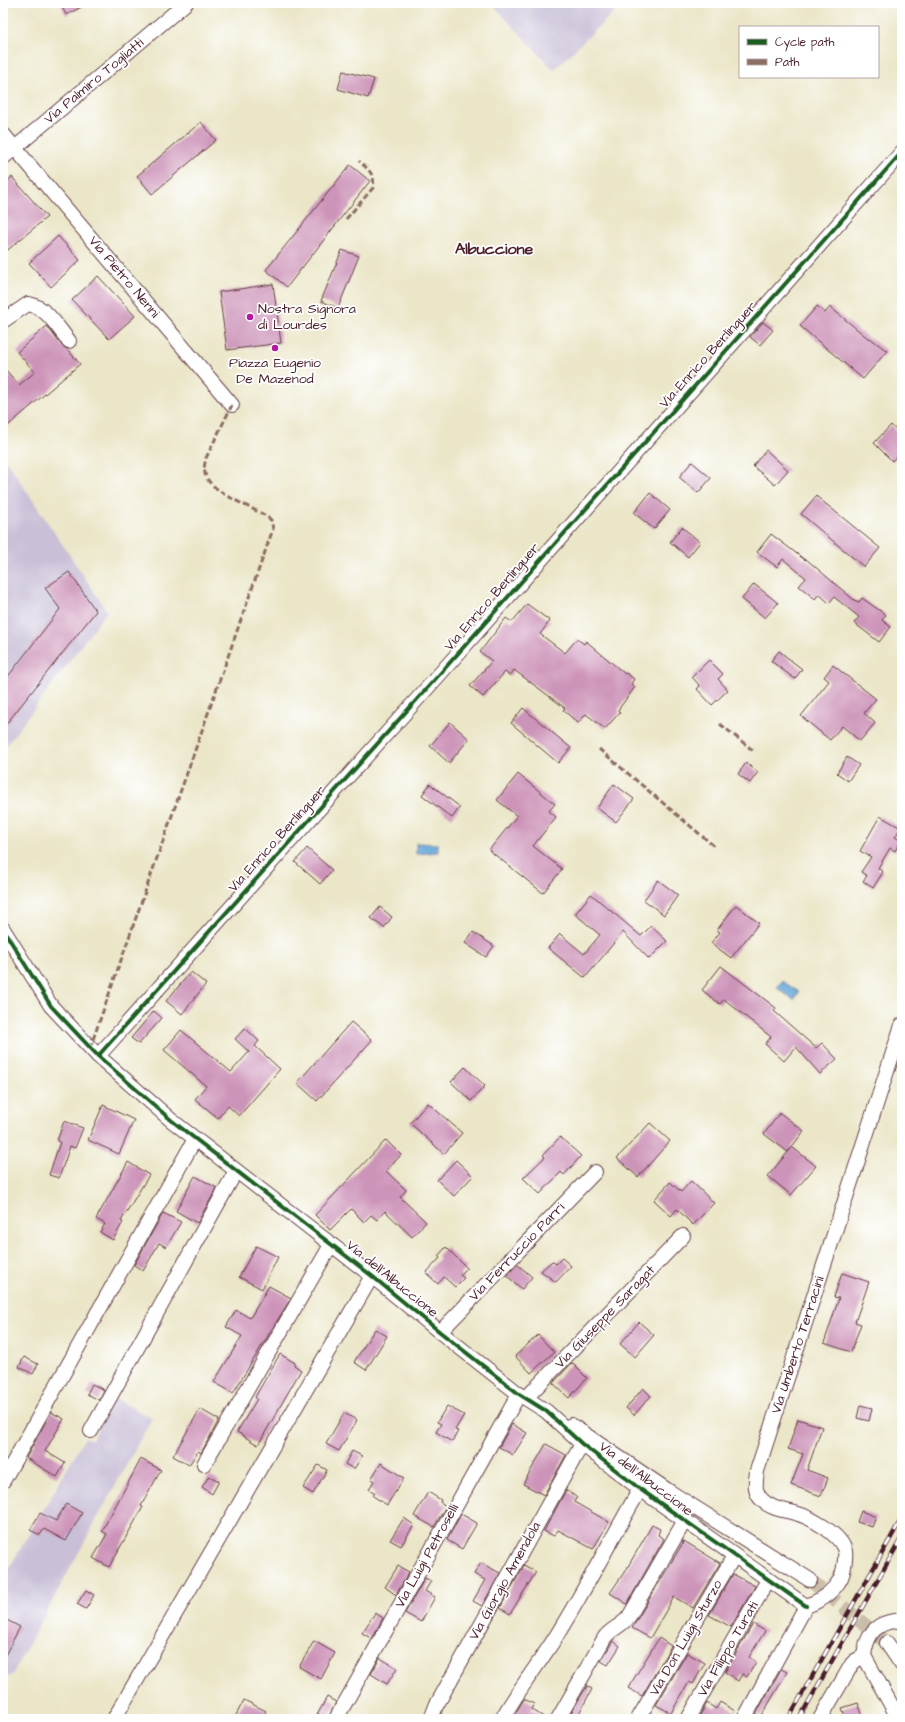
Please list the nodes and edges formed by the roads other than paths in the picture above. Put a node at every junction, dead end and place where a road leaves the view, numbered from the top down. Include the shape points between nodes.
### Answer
1 (186, 3) edge
2 (3, 134) edge
3 (15, 148) junction
4 (902, 152) edge
5 (3, 158) edge
6 (3, 321) edge
7 (69, 341) dead end
8 (232, 405) dead end
9 (3, 929) edge
10 (902, 1025) edge
11 (98, 1056) junction
12 (195, 1138) junction
13 (236, 1171) junction
14 (595, 1172) dead end
15 (683, 1236) dead end
16 (331, 1245) junction
17 (372, 1276) junction
18 (440, 1332) junction
19 (522, 1396) junction
20 (546, 1411) junction
21 (91, 1430) dead end
22 (582, 1444) junction
23 (204, 1464) dead end
24 (3, 1481) edge
25 (640, 1489) junction
26 (684, 1522) junction
27 (734, 1556) junction
28 (768, 1580) junction
29 (810, 1580) tunnel mouth
30 (806, 1606) junction
31 (902, 1621) edge
32 (886, 1643) tunnel mouth
33 (864, 1656) junction
34 (902, 1665) edge
35 (114, 1719) edge
36 (336, 1719) edge
37 (431, 1719) edge
38 (502, 1719) edge
39 (558, 1719) edge
40 (638, 1719) edge
41 (688, 1719) edge
42 (744, 1719) edge
43 (820, 1719) edge
44 (899, 1719) edge

1 - 3 street, Via Palmiro Togliatti
2 - 3 street, Via Pietro Nenni
3 - 5 street, Via Palmiro Togliatti
3 - 8 street, Via Pietro Nenni
4 - 11 street, Via Enrico Berlinguer
6 - 7 street via 28,304 35,305 44,310
9 - 11 street, Via dell'Albuccione via 51,1006
10 - 30 street, Via Umberto Terracini via 757,1471 755,1487 761,1500 773,1507 797,1513 834,1533 845,1551 843,1573 836,1586 816,1602
11 - 12 street, Via dell'Albuccione
12 - 13 street, Via dell'Albuccione
12 - 24 street
13 - 16 street, Via dell'Albuccione
13 - 21 street
14 - 18 street, Via Ferruccio Parri
15 - 19 street, Via Giuseppe Saragat
16 - 17 street, Via dell'Albuccione
16 - 23 street
17 - 18 street, Via dell'Albuccione
17 - 35 street
18 - 19 street, Via dell'Albuccione
19 - 20 street, Via dell'Albuccione
19 - 36 street, Via Luigi Petroselli
20 - 22 street, Via dell'Albuccione
20 - 29 street
22 - 25 street, Via dell'Albuccione
22 - 37 street, Via Giorgio Amendola
25 - 26 street, Via dell'Albuccione
25 - 38 street via 561,1629
26 - 27 street, Via dell'Albuccione
26 - 39 street via 630,1615 605,1637
27 - 28 street, Via dell'Albuccione
27 - 40 street, Via Don Luigi Sturzo
28 - 30 street, Via dell'Albuccione
28 - 41 street, Via Filippo Turati
30 - 42 street
31 - 33 street via 881,1624 870,1634 865,1644
32 - 34 street
33 - 43 street via 852,1664
33 - 44 street

